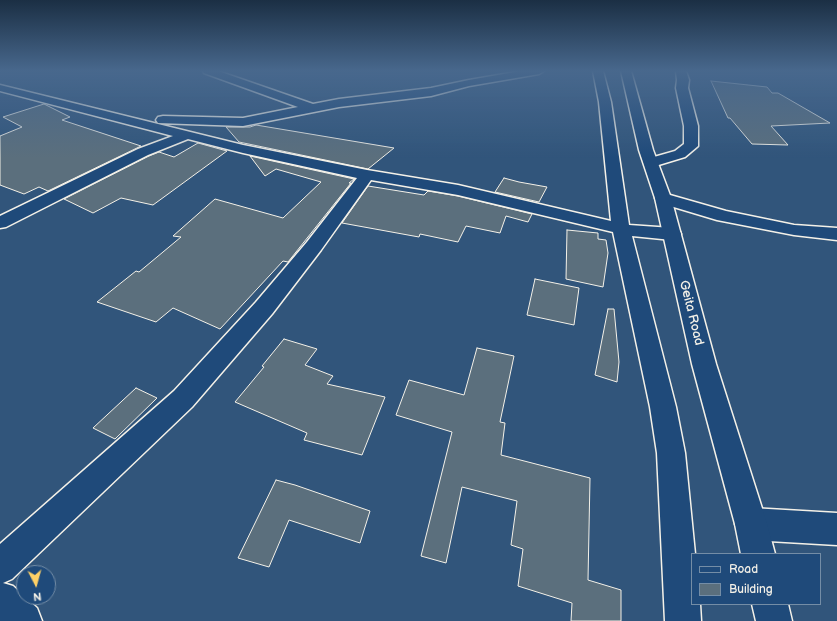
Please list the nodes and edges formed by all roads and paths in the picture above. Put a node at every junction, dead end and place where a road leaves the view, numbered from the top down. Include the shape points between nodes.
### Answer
1 (46, 100) edge
2 (289, 100) edge
3 (355, 100) edge
4 (605, 100) edge
5 (633, 100) edge
6 (685, 100) edge
7 (311, 108) junction
8 (127, 121) junction
9 (187, 135) junction
10 (652, 162) junction
11 (367, 175) junction
12 (663, 198) junction
13 (0, 223) edge
14 (621, 229) junction
15 (672, 234) junction
16 (837, 234) edge
17 (751, 524) junction
18 (837, 529) edge
19 (758, 553) edge
20 (0, 567) edge
21 (0, 599) edge
22 (770, 605) edge
23 (24, 621) edge
24 (683, 621) edge
25 (774, 621) edge

1 - 8 main road
2 - 7 main road
3 - 7 main road
4 - 14 main road
5 - 10 main road, Geita Road via 646,150
6 - 10 main road via 691,126 691,146 680,154
7 - 8 main road via 243,122
8 - 9 main road
9 - 11 main road
9 - 13 main road via 143,152
10 - 12 main road, Geita Road
11 - 14 main road via 458,190
11 - 20 main road via 264,308 183,399
12 - 15 main road, Geita Road
12 - 16 main road via 723,216 794,230
14 - 15 main road
14 - 24 main road via 671,453
15 - 17 main road, Geita Road via 704,364
17 - 18 main road
17 - 19 main road, Geita Road
21 - 23 main road
22 - 25 main road

